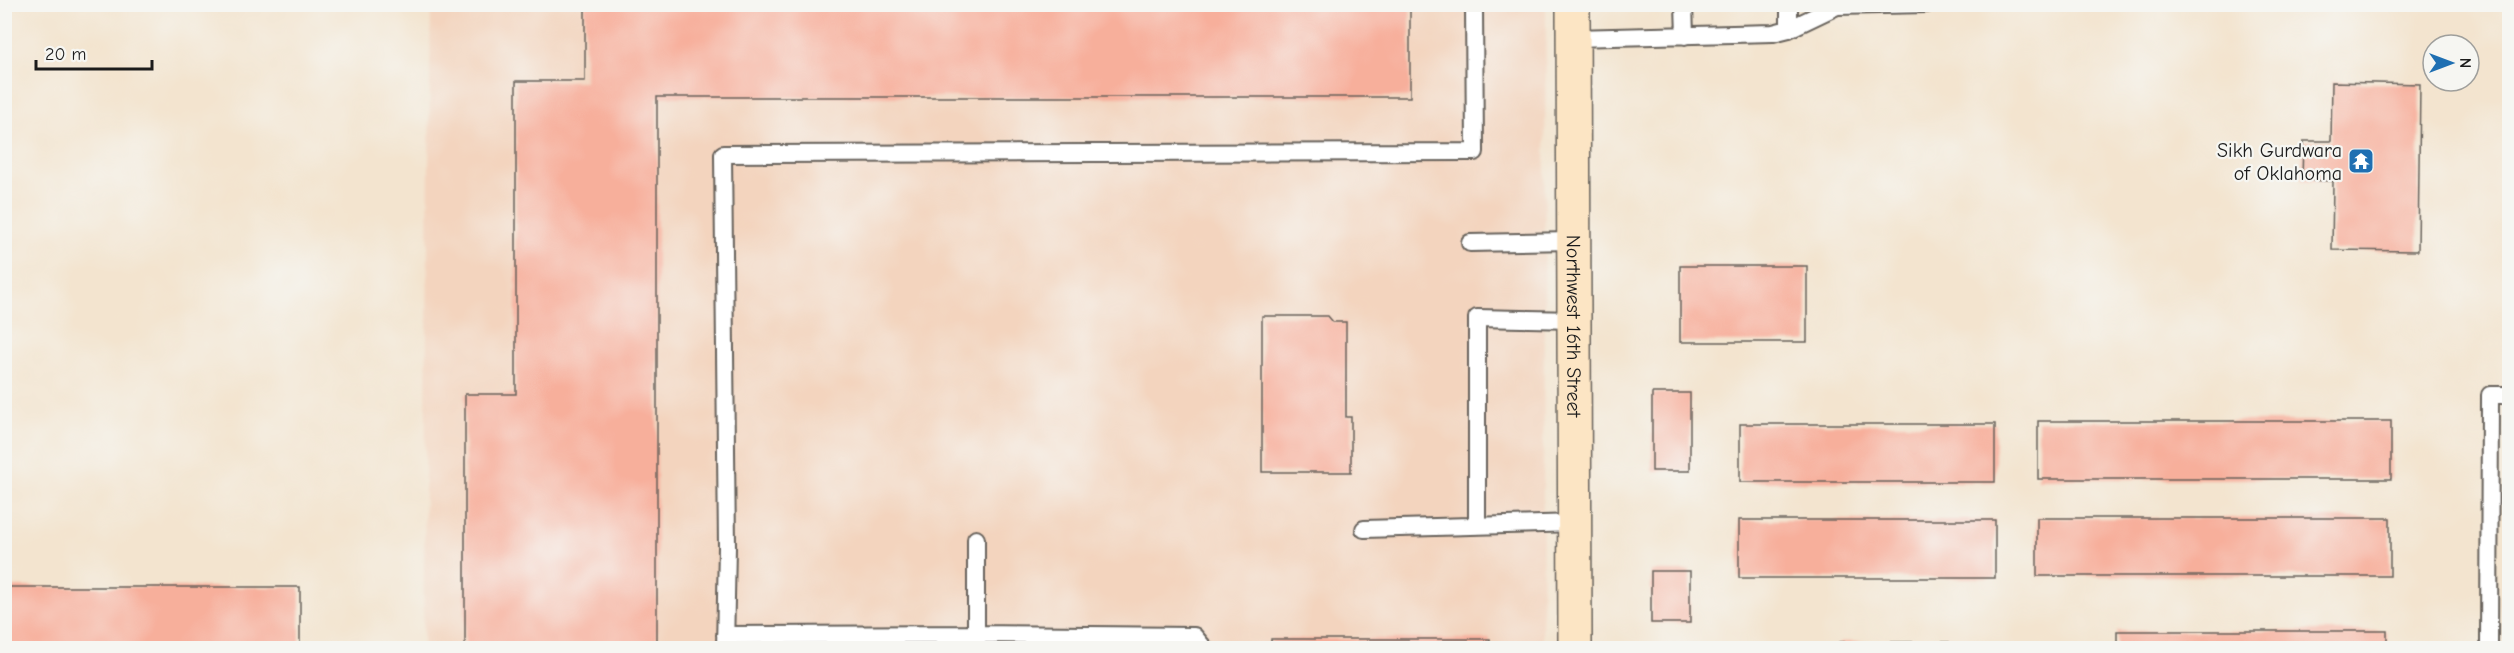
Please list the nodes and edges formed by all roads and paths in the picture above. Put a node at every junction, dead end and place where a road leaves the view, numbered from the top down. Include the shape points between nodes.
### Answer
1 (1474, 4) edge
2 (1573, 4) edge
3 (1684, 4) edge
4 (1789, 4) edge
5 (1927, 4) edge
6 (1789, 29) junction
7 (1685, 36) junction
8 (1573, 38) junction
9 (1573, 241) junction
10 (1470, 243) dead end
11 (1574, 320) junction
12 (2510, 395) edge
13 (1575, 523) junction
14 (1476, 526) junction
15 (1364, 529) dead end
16 (976, 539) dead end
17 (976, 641) edge
18 (725, 642) edge
19 (804, 642) edge
20 (1204, 648) edge
21 (1575, 648) edge
22 (2489, 648) edge

1 - 18 lane via 1475,152 723,154
2 - 8 street, Northwest 16th Street
3 - 7 lane
4 - 6 lane
5 - 6 lane via 1837,6
6 - 7 lane
7 - 8 lane
8 - 9 street, Northwest 16th Street
9 - 10 lane
9 - 11 street, Northwest 16th Street
11 - 13 street, Northwest 16th Street
11 - 14 lane via 1476,318
12 - 22 lane via 2490,395
13 - 14 lane
13 - 21 street, Northwest 16th Street
14 - 15 lane
16 - 17 lane
17 - 19 lane
17 - 20 lane via 1194,636
18 - 19 lane

